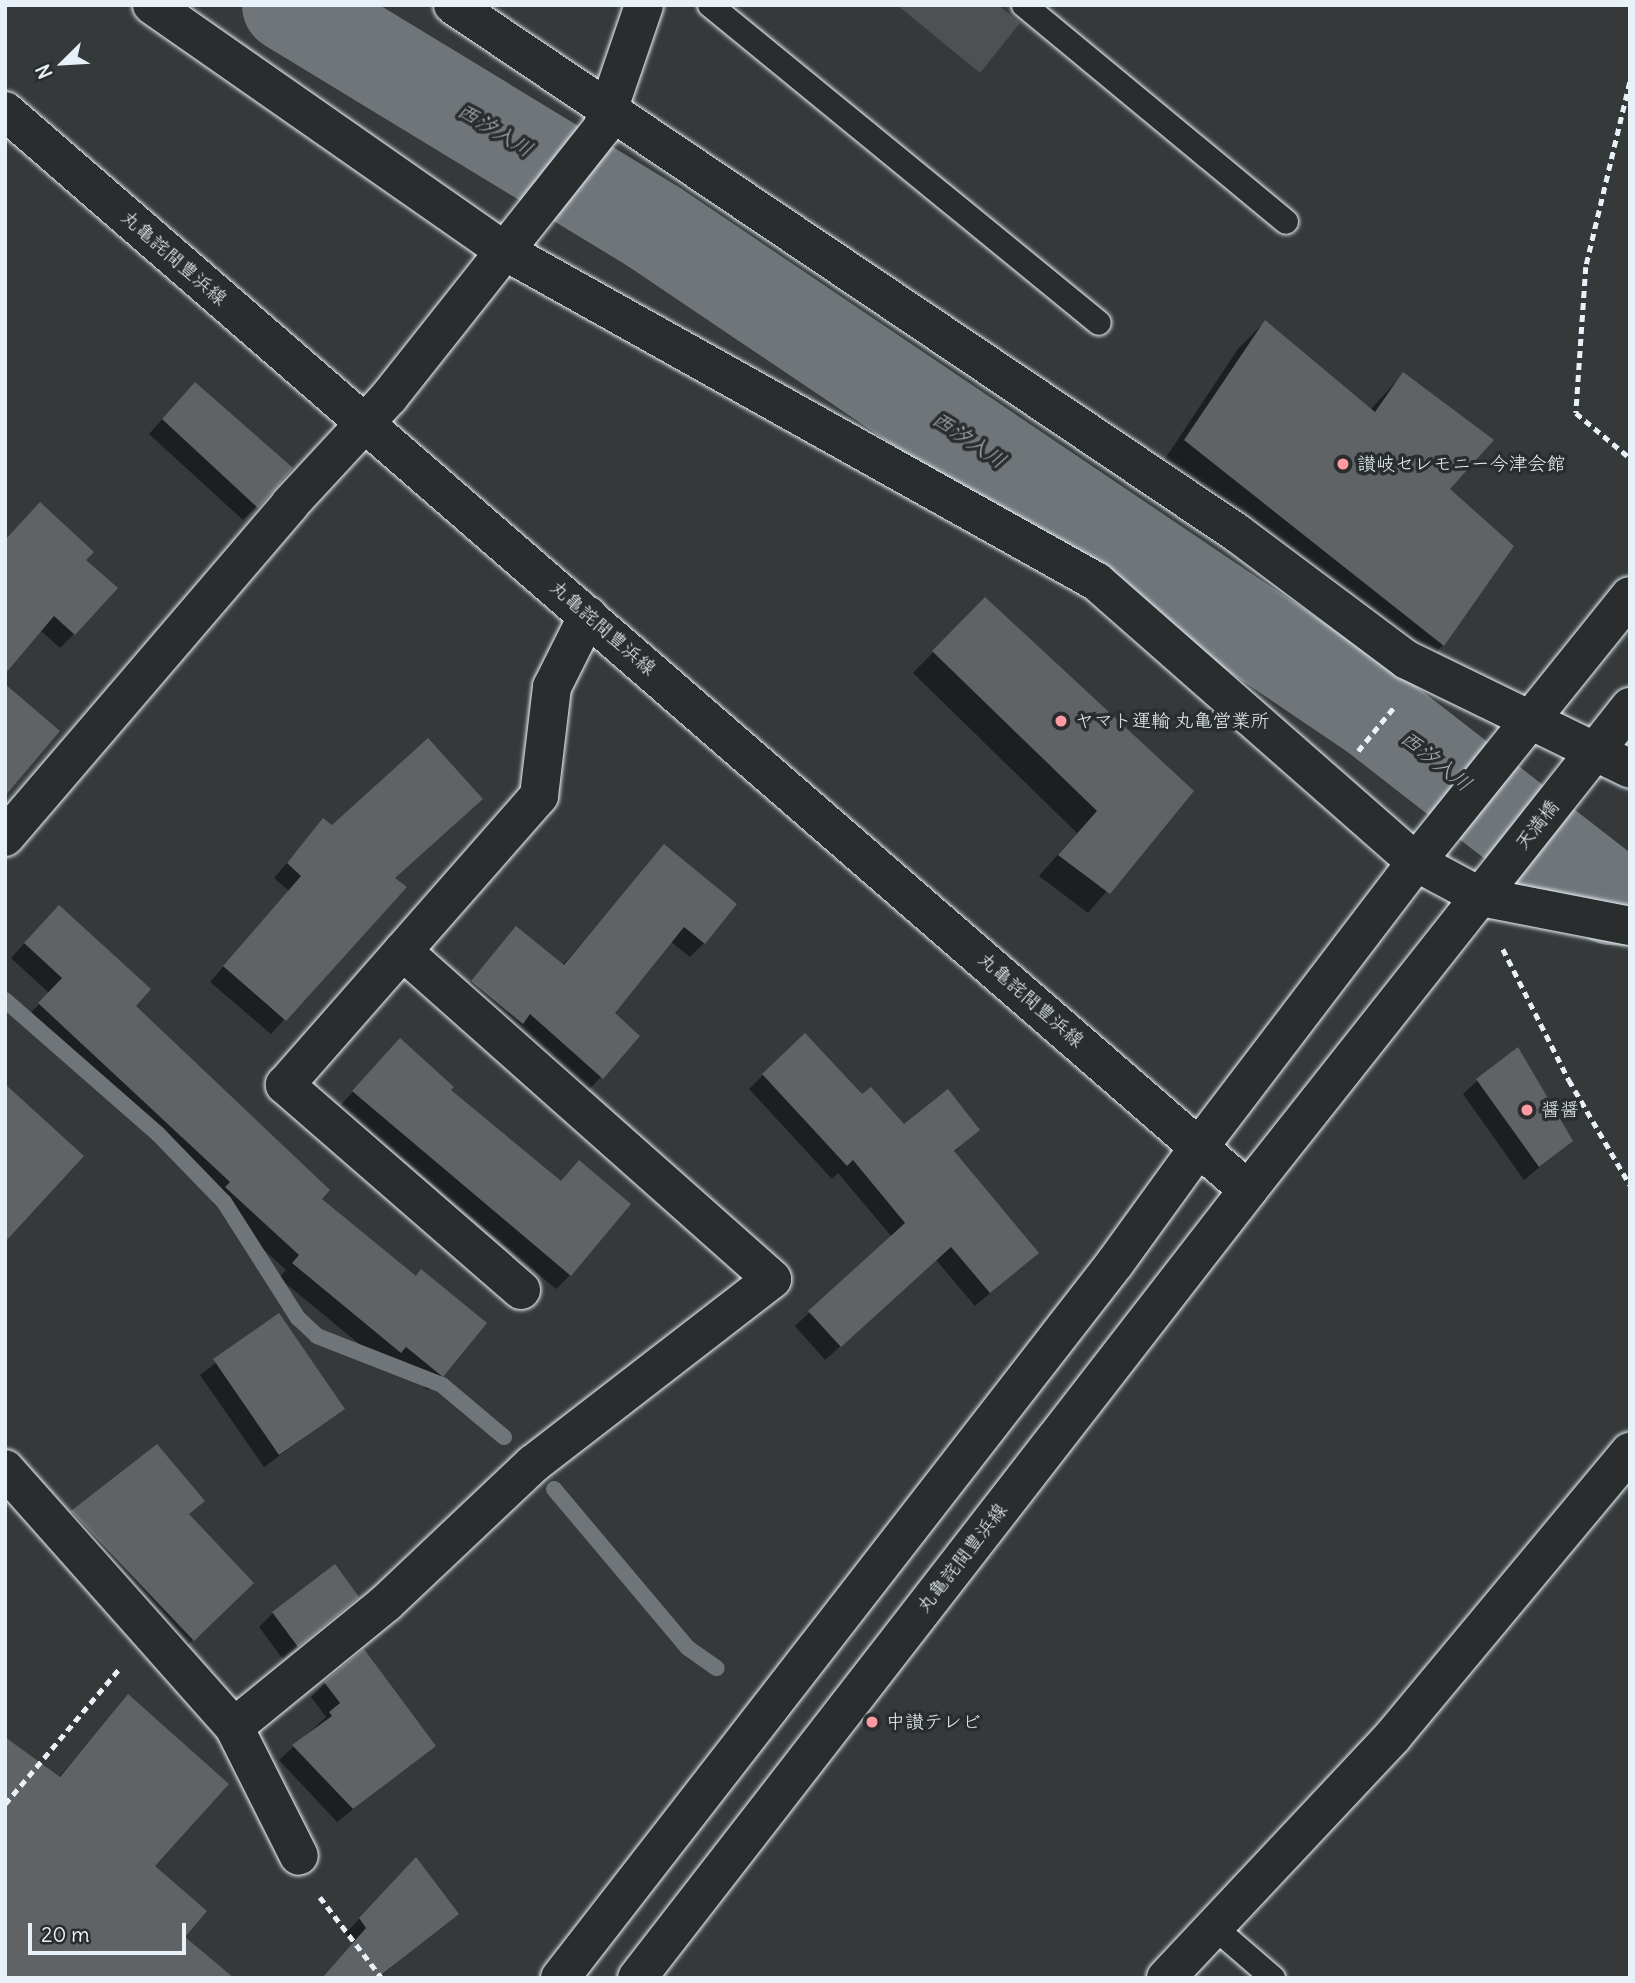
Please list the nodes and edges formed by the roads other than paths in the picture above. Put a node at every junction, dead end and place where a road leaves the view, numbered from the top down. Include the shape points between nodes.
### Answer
1 (152, 5) edge
2 (453, 5) edge
3 (644, 5) edge
4 (710, 5) edge
5 (1024, 5) edge
6 (5, 111) edge
7 (605, 120) junction
8 (1286, 222) dead end
9 (503, 250) junction
10 (1099, 323) dead end
11 (364, 424) junction
12 (1630, 596) edge
13 (587, 615) junction
14 (1630, 706) edge
15 (1532, 721) junction
16 (1593, 752) junction
17 (1630, 769) edge
18 (5, 837) edge
19 (1416, 862) junction
20 (1481, 897) junction
21 (1630, 926) edge
22 (404, 951) junction
23 (1199, 1147) junction
24 (1248, 1190) junction
25 (521, 1290) dead end
26 (1630, 1452) edge
27 (5, 1469) edge
28 (234, 1727) junction
29 (299, 1856) road end
30 (1214, 1927) junction
31 (560, 1978) edge
32 (637, 1978) edge
33 (1166, 1978) edge
34 (1273, 1978) edge

1 - 9 street
2 - 7 street
3 - 7 street
4 - 10 lane
5 - 8 lane
6 - 11 street, 丸亀詫間豊浜線
7 - 9 street
7 - 15 street via 1237,533 1407,660
9 - 11 street
9 - 19 street via 1097,582
11 - 13 street, 丸亀詫間豊浜線
11 - 18 street
12 - 15 street
13 - 22 street via 552,687 539,796
13 - 23 street, 丸亀詫間豊浜線
14 - 16 street, 天満橋
15 - 16 street
15 - 19 street
16 - 17 street
16 - 20 street, 天満橋
19 - 20 street
19 - 23 street
20 - 21 street
20 - 24 street, 天満橋 via 1342,1066
22 - 25 street via 285,1085
22 - 28 street via 772,1279 533,1464 386,1603
23 - 24 street, 丸亀詫間豊浜線
23 - 31 street via 1115,1263
24 - 32 street, 丸亀詫間豊浜線
26 - 30 street via 1393,1736
27 - 28 street
28 - 29 street
30 - 33 street
30 - 34 lane

